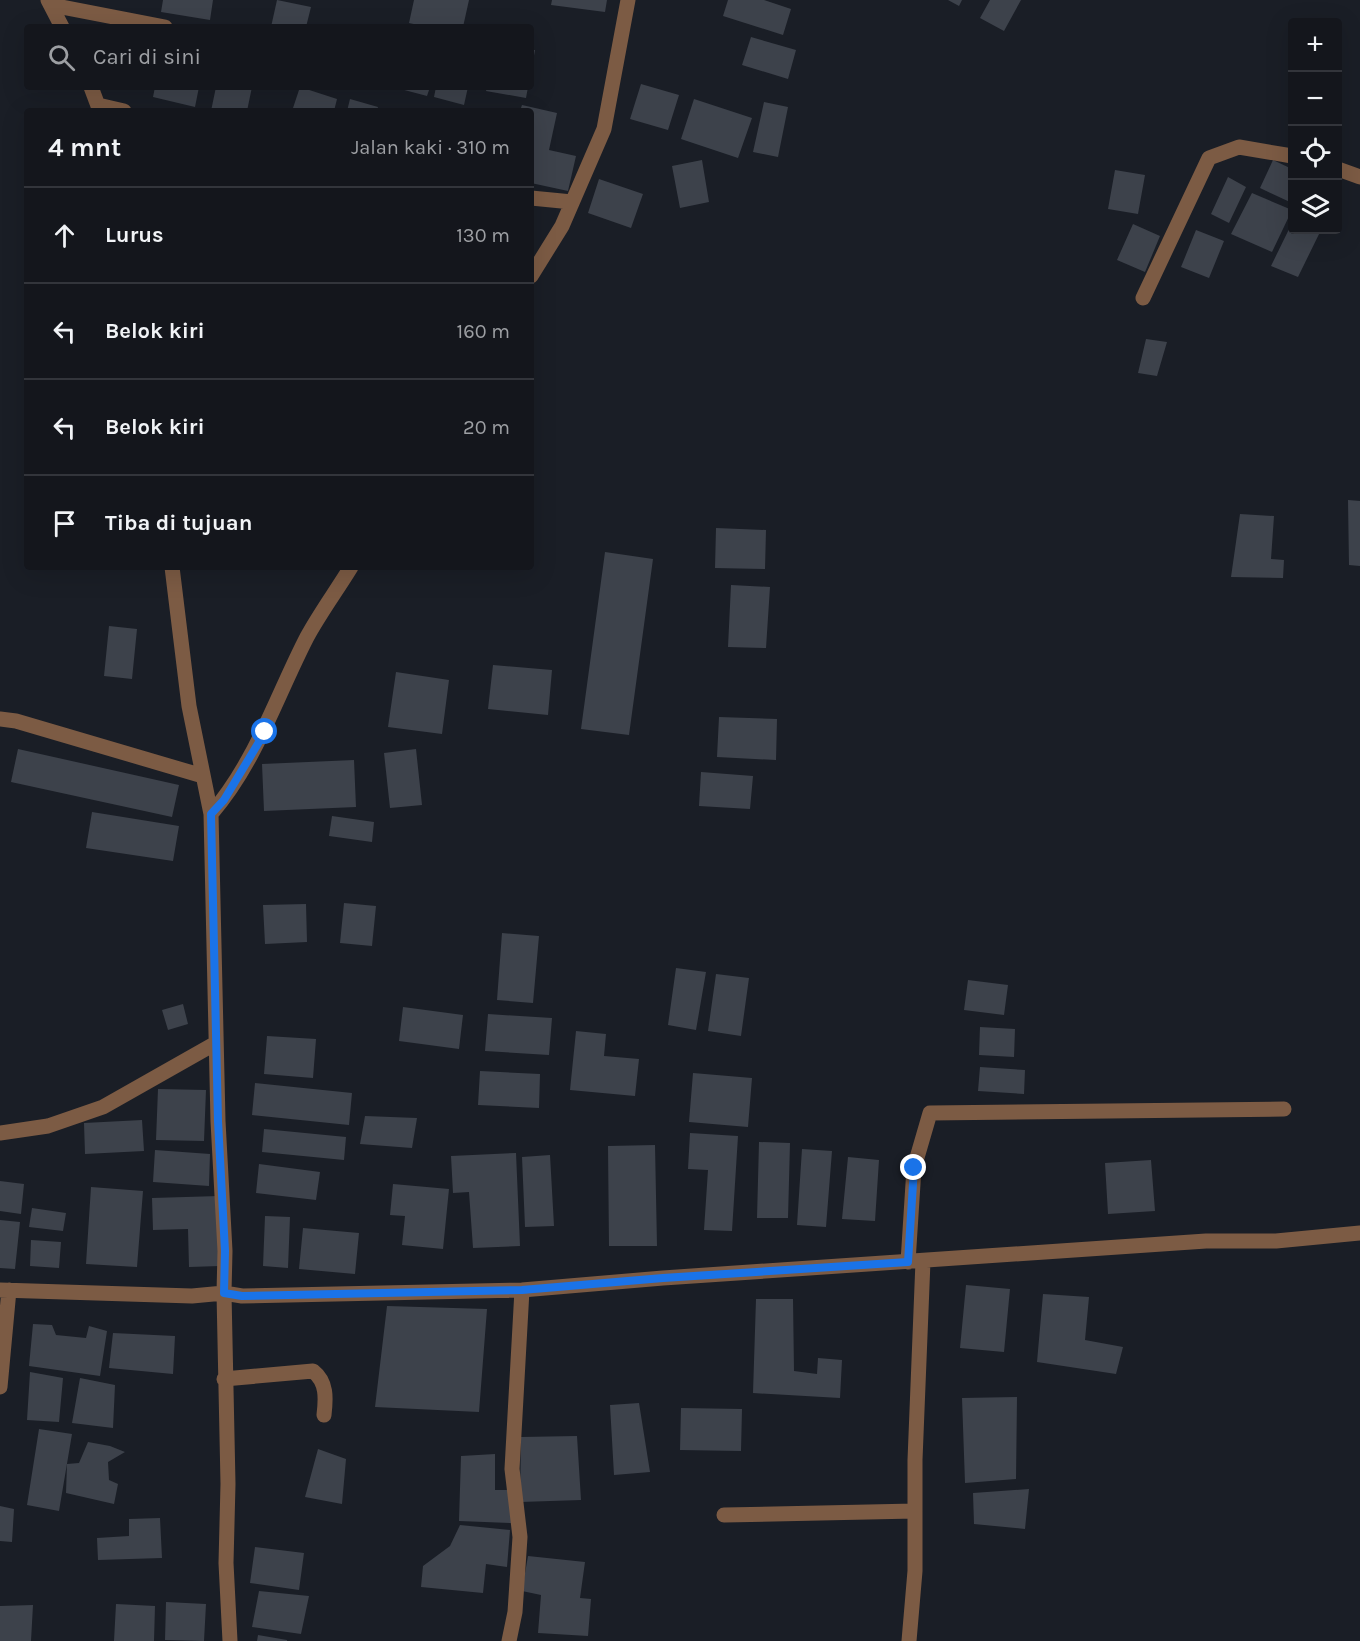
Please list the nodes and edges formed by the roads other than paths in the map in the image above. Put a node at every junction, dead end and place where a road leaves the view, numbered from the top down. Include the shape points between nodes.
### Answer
1 (628, 0) edge
2 (50, 2) edge
3 (61, 24) edge
4 (151, 24) edge
5 (92, 90) edge
6 (99, 108) edge
7 (1288, 155) edge
8 (1342, 170) edge
9 (1360, 177) edge
10 (534, 198) edge
11 (572, 202) junction
12 (534, 271) edge
13 (1143, 298) dead end
14 (172, 570) edge
15 (349, 570) edge
16 (0, 719) edge
17 (202, 776) junction
18 (211, 814) junction
19 (216, 1043) junction
20 (1284, 1109) dead end
21 (0, 1133) edge
22 (1360, 1233) edge
23 (916, 1261) junction
24 (5, 1290) edge
25 (522, 1290) junction
26 (224, 1293) junction
27 (224, 1379) junction
28 (0, 1387) edge
29 (324, 1414) dead end
30 (915, 1511) junction
31 (724, 1515) dead end
32 (230, 1641) edge
33 (509, 1641) edge
34 (909, 1641) edge

1 - 11 street via 604,129
2 - 3 street
2 - 4 street
5 - 6 street
7 - 13 street via 1239,147 1209,158
8 - 9 street
10 - 11 street
11 - 12 street
14 - 17 street
15 - 18 street via 308,637 265,732 224,800
16 - 17 street
17 - 18 street
18 - 19 street
19 - 21 street via 103,1107 48,1126
19 - 26 street
20 - 23 street via 930,1113 914,1168
22 - 23 street
23 - 25 street
23 - 30 street
24 - 26 street via 192,1296
24 - 28 street
25 - 26 street via 242,1296
25 - 33 street via 512,1469 520,1537
26 - 27 street
27 - 29 street via 313,1371 320,1376 326,1395
27 - 32 street
30 - 31 street
30 - 34 street

